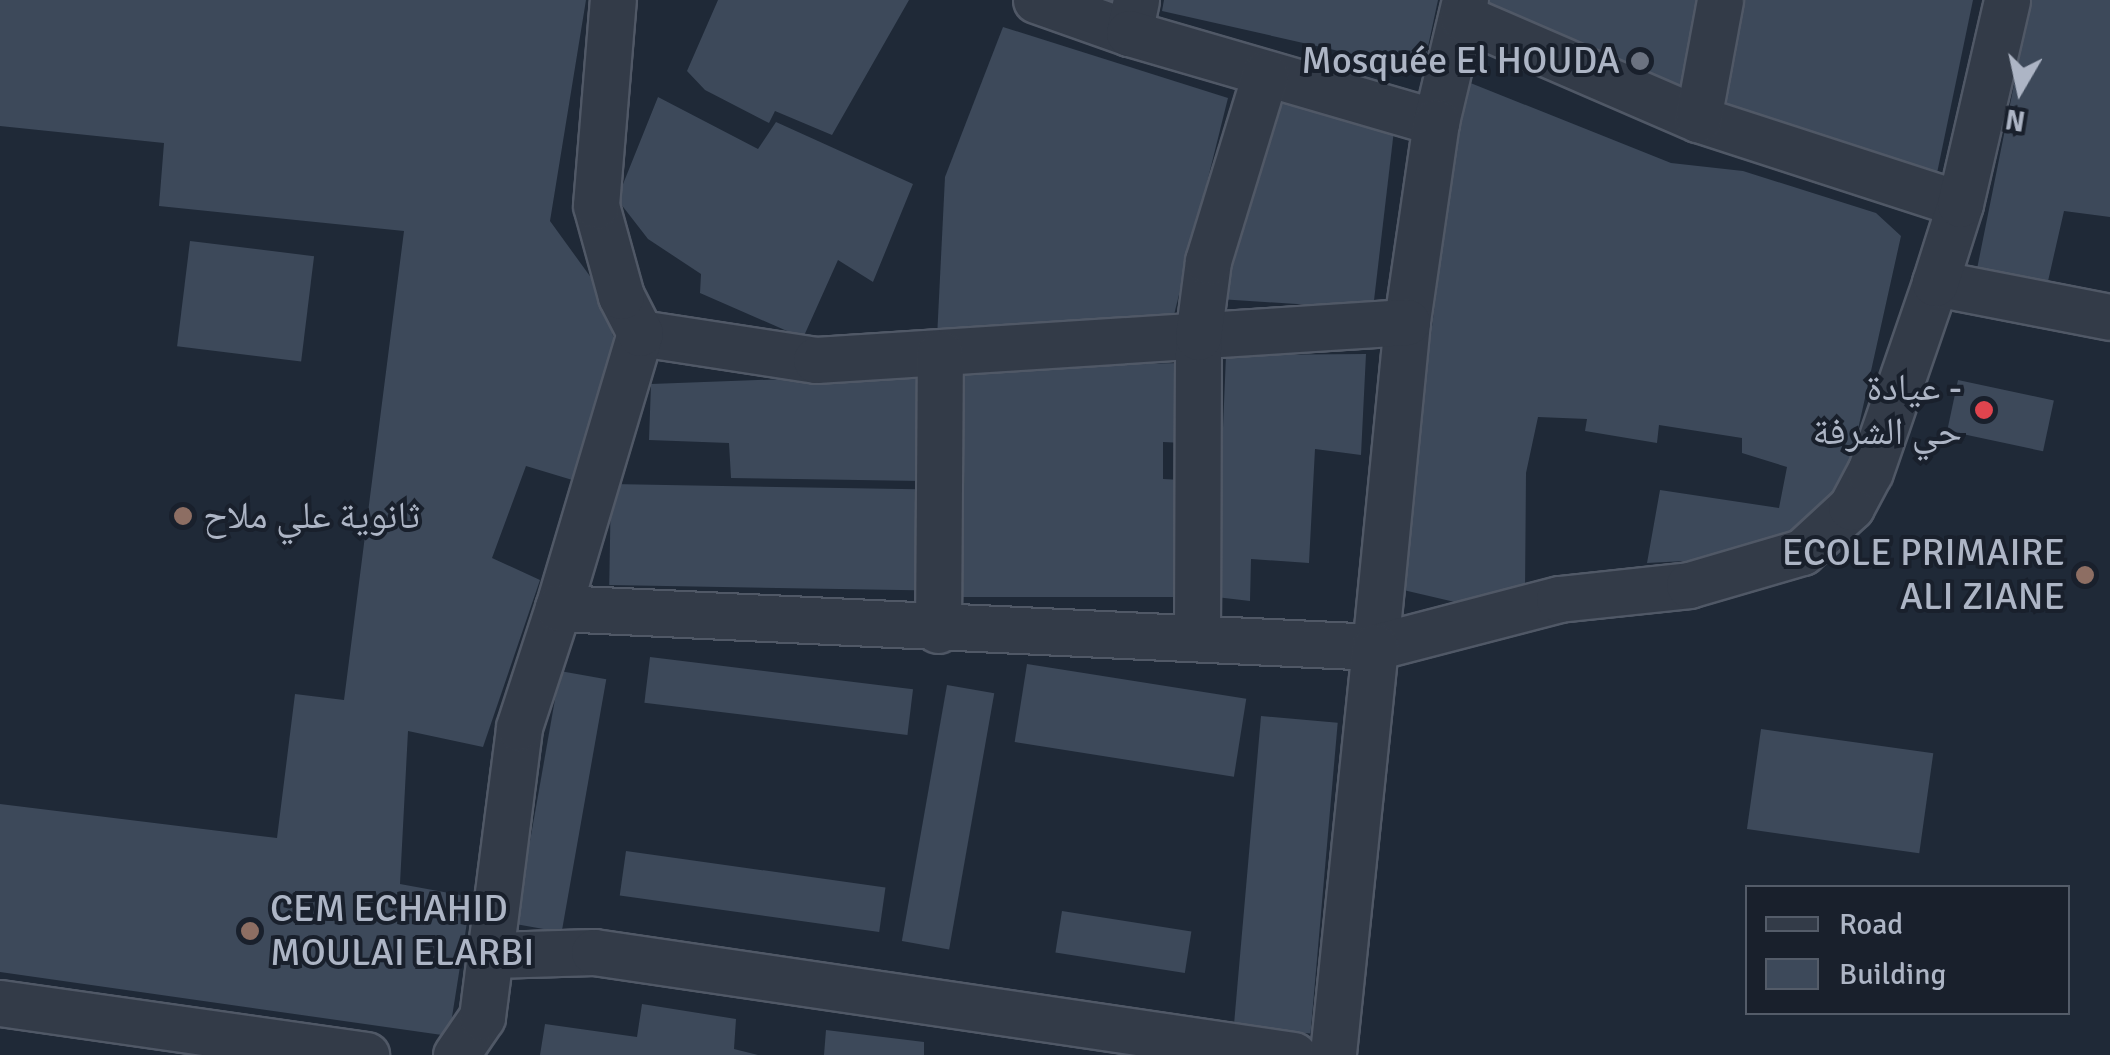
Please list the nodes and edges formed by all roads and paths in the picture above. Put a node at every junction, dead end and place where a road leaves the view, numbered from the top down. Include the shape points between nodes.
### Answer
1 (613, 0) edge
2 (1036, 0) edge
3 (1720, 0) edge
4 (2007, 0) edge
5 (1464, 8) edge
6 (1132, 16) edge
7 (1265, 75) junction
8 (1698, 119) junction
9 (1436, 122) junction
10 (1960, 204) junction
11 (1936, 283) junction
12 (2110, 316) edge
13 (1407, 322) junction
14 (640, 333) junction
15 (1198, 337) junction
16 (940, 353) junction
17 (558, 608) junction
18 (938, 630) junction
19 (1197, 638) junction
20 (1375, 647) junction
21 (493, 954) junction
22 (0, 1003) edge
23 (366, 1055) edge
24 (456, 1055) edge
25 (1293, 1055) edge
26 (1333, 1055) edge

1 - 14 street via 596,204 622,296
2 - 6 street
3 - 8 street
4 - 10 street
5 - 8 street
5 - 9 street
6 - 7 street
7 - 9 street
7 - 15 street via 1208,261
8 - 10 street
9 - 13 street
10 - 11 street
11 - 12 street
11 - 20 street via 1870,472 1851,507 1802,552 1688,585 1559,599
13 - 15 street
13 - 20 street
14 - 16 street via 816,360
14 - 17 street
15 - 16 street
15 - 19 street
16 - 18 street
17 - 18 street
17 - 21 street via 520,727
18 - 19 street
19 - 20 street
20 - 26 street
21 - 24 street via 482,1017
21 - 25 street via 594,952
22 - 23 street

